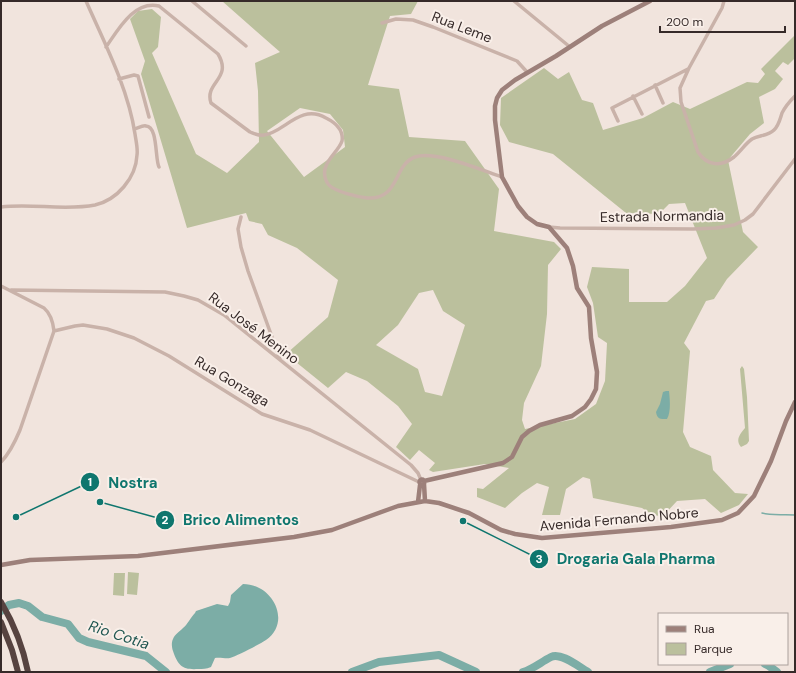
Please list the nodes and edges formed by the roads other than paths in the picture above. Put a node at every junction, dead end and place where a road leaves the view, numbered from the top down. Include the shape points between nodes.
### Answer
1 (86, 1) edge
2 (192, 1) edge
3 (514, 1) edge
4 (650, 1) edge
5 (724, 1) edge
6 (155, 2) edge
7 (382, 23) dead end
8 (246, 46) dead end
9 (106, 47) junction
10 (570, 47) junction
11 (689, 68) junction
12 (527, 72) junction
13 (119, 79) junction
14 (655, 85) junction
15 (633, 96) junction
16 (795, 96) edge
17 (663, 103) dead end
18 (642, 114) dead end
19 (149, 117) dead end
20 (618, 122) dead end
21 (134, 129) junction
22 (795, 159) edge
23 (159, 168) dead end
24 (502, 177) junction
25 (1, 207) edge
26 (241, 217) dead end
27 (549, 227) junction
28 (1, 286) edge
29 (11, 290) junction
30 (54, 331) junction
31 (186, 359) dead end
32 (281, 360) junction
33 (183, 364) junction
34 (213, 376) dead end
35 (210, 381) junction
36 (795, 402) edge
37 (1, 462) edge
38 (422, 482) junction
39 (425, 501) junction
40 (418, 502) junction
41 (2, 566) edge
42 (1, 602) edge
43 (1, 623) edge
44 (18, 672) edge
45 (28, 672) edge

1 - 9 street
2 - 8 street
3 - 10 street
4 - 10 main road, Estrada Normandia via 602,26
5 - 11 street
6 - 9 street via 136,7
6 - 24 street via 218,54 223,68 210,90 211,103 250,132 265,135 303,115 314,114 322,116 338,127 342,140 327,163 324,174 329,186 358,197 381,197 392,187 405,164 414,157 427,155 439,156
7 - 12 street, Rua Leme via 413,20 517,61
9 - 13 street
10 - 12 main road, Estrada Normandia
11 - 14 street
11 - 16 street via 680,88 681,102 698,152 702,159 710,163 718,164 730,159 750,141 771,133 776,129 782,113
12 - 24 main road, Estrada Normandia via 502,90 495,106
13 - 19 street via 138,76
13 - 21 street via 128,101
14 - 15 street
14 - 17 street
15 - 18 street
15 - 20 street via 612,108
21 - 23 street via 148,126 152,129
21 - 25 street via 138,154 135,169 121,190 109,199 95,205
22 - 27 street, Estrada Normandia via 753,214 734,225 693,229
24 - 27 main road, Estrada Normandia via 527,217 537,224
26 - 32 street via 238,229 241,247
27 - 38 main road, Estrada Normandia via 567,248 577,288 589,307 597,372 594,394 585,407 572,416 540,425 529,431 522,437 508,461
28 - 29 street
29 - 30 street via 44,308 48,312
29 - 32 street, Rua José Menino via 165,292 184,296 211,306
30 - 33 street, Rua Gonzaga via 82,325 108,329 152,346
30 - 37 street via 20,430 6,458
31 - 33 street
32 - 38 street, Rua José Menino via 411,465
33 - 35 street, Rua Gonzaga
34 - 35 street
35 - 38 street, Rua Gonzaga via 262,414 310,430
36 - 39 main road, Avenida Fernando Nobre via 776,451 754,496 738,513 722,520 671,527 536,537 501,530 469,513
38 - 39 main road
38 - 40 main road
39 - 40 main road, Avenida Fernando Nobre
40 - 41 main road, Avenida Fernando Nobre via 398,506 332,530 294,537 138,556 30,560
42 - 45 highway via 22,648
43 - 44 highway

